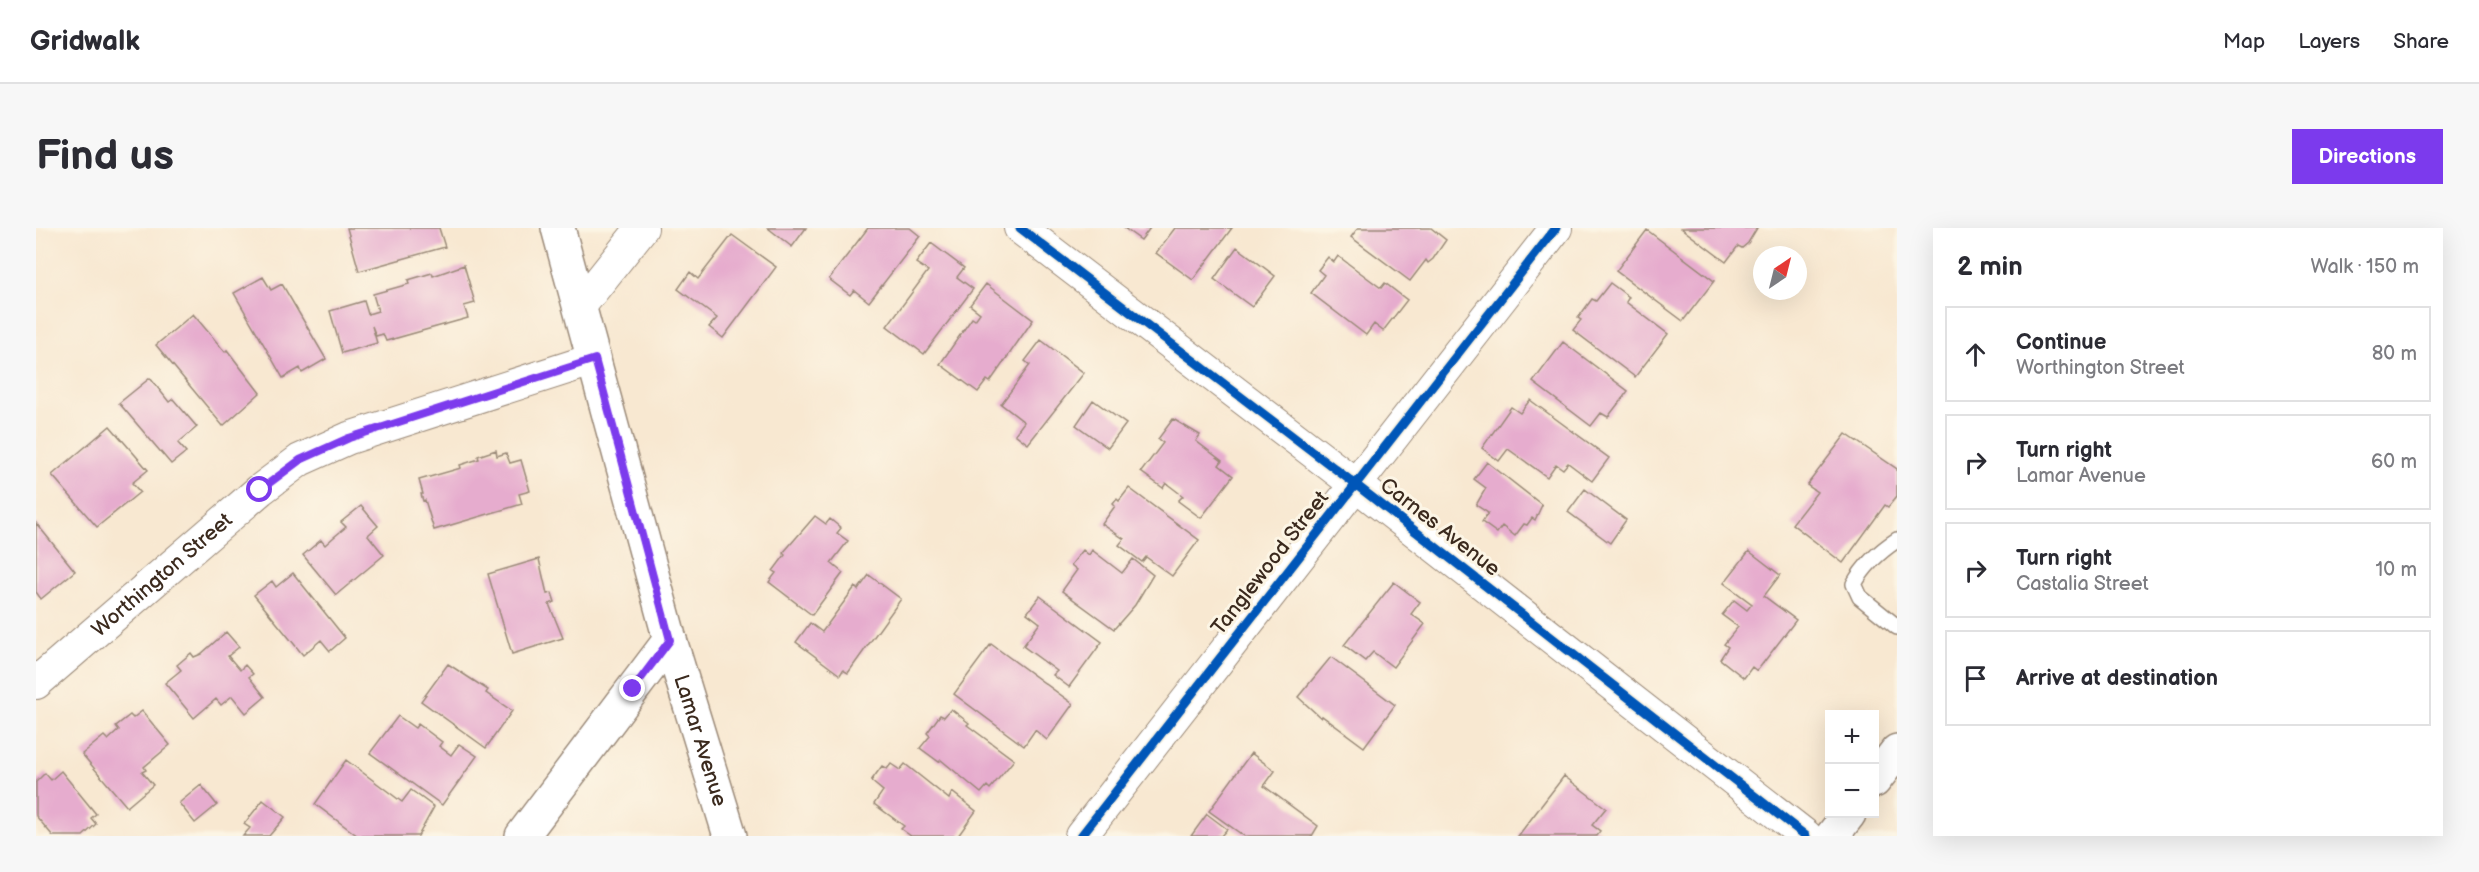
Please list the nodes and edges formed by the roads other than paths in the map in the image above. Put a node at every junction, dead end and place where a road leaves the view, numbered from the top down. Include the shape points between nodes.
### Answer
1 (558, 228) edge
2 (642, 228) edge
3 (1020, 228) edge
4 (1556, 228) edge
5 (580, 306) junction
6 (595, 359) junction
7 (1355, 484) junction
8 (1897, 540) edge
9 (1897, 627) edge
10 (670, 640) junction
11 (36, 683) edge
12 (1897, 751) edge
13 (1879, 775) edge
14 (1845, 818) edge
15 (522, 836) edge
16 (730, 836) edge
17 (1080, 836) edge
18 (1806, 836) edge
19 (1832, 836) edge

1 - 5 main road, Lamar Avenue
2 - 5 street
3 - 7 street, Carnes Avenue
4 - 7 street, Tanglewood Street
5 - 6 main road, Lamar Avenue
6 - 10 main road, Lamar Avenue
6 - 11 street, Worthington Street via 349,438 300,460
7 - 17 street, Tanglewood Street
7 - 18 street, Carnes Avenue
8 - 9 lane via 1885,547 1854,584 1860,597
10 - 15 main road
10 - 16 main road, Lamar Avenue
12 - 13 main road
14 - 19 main road

